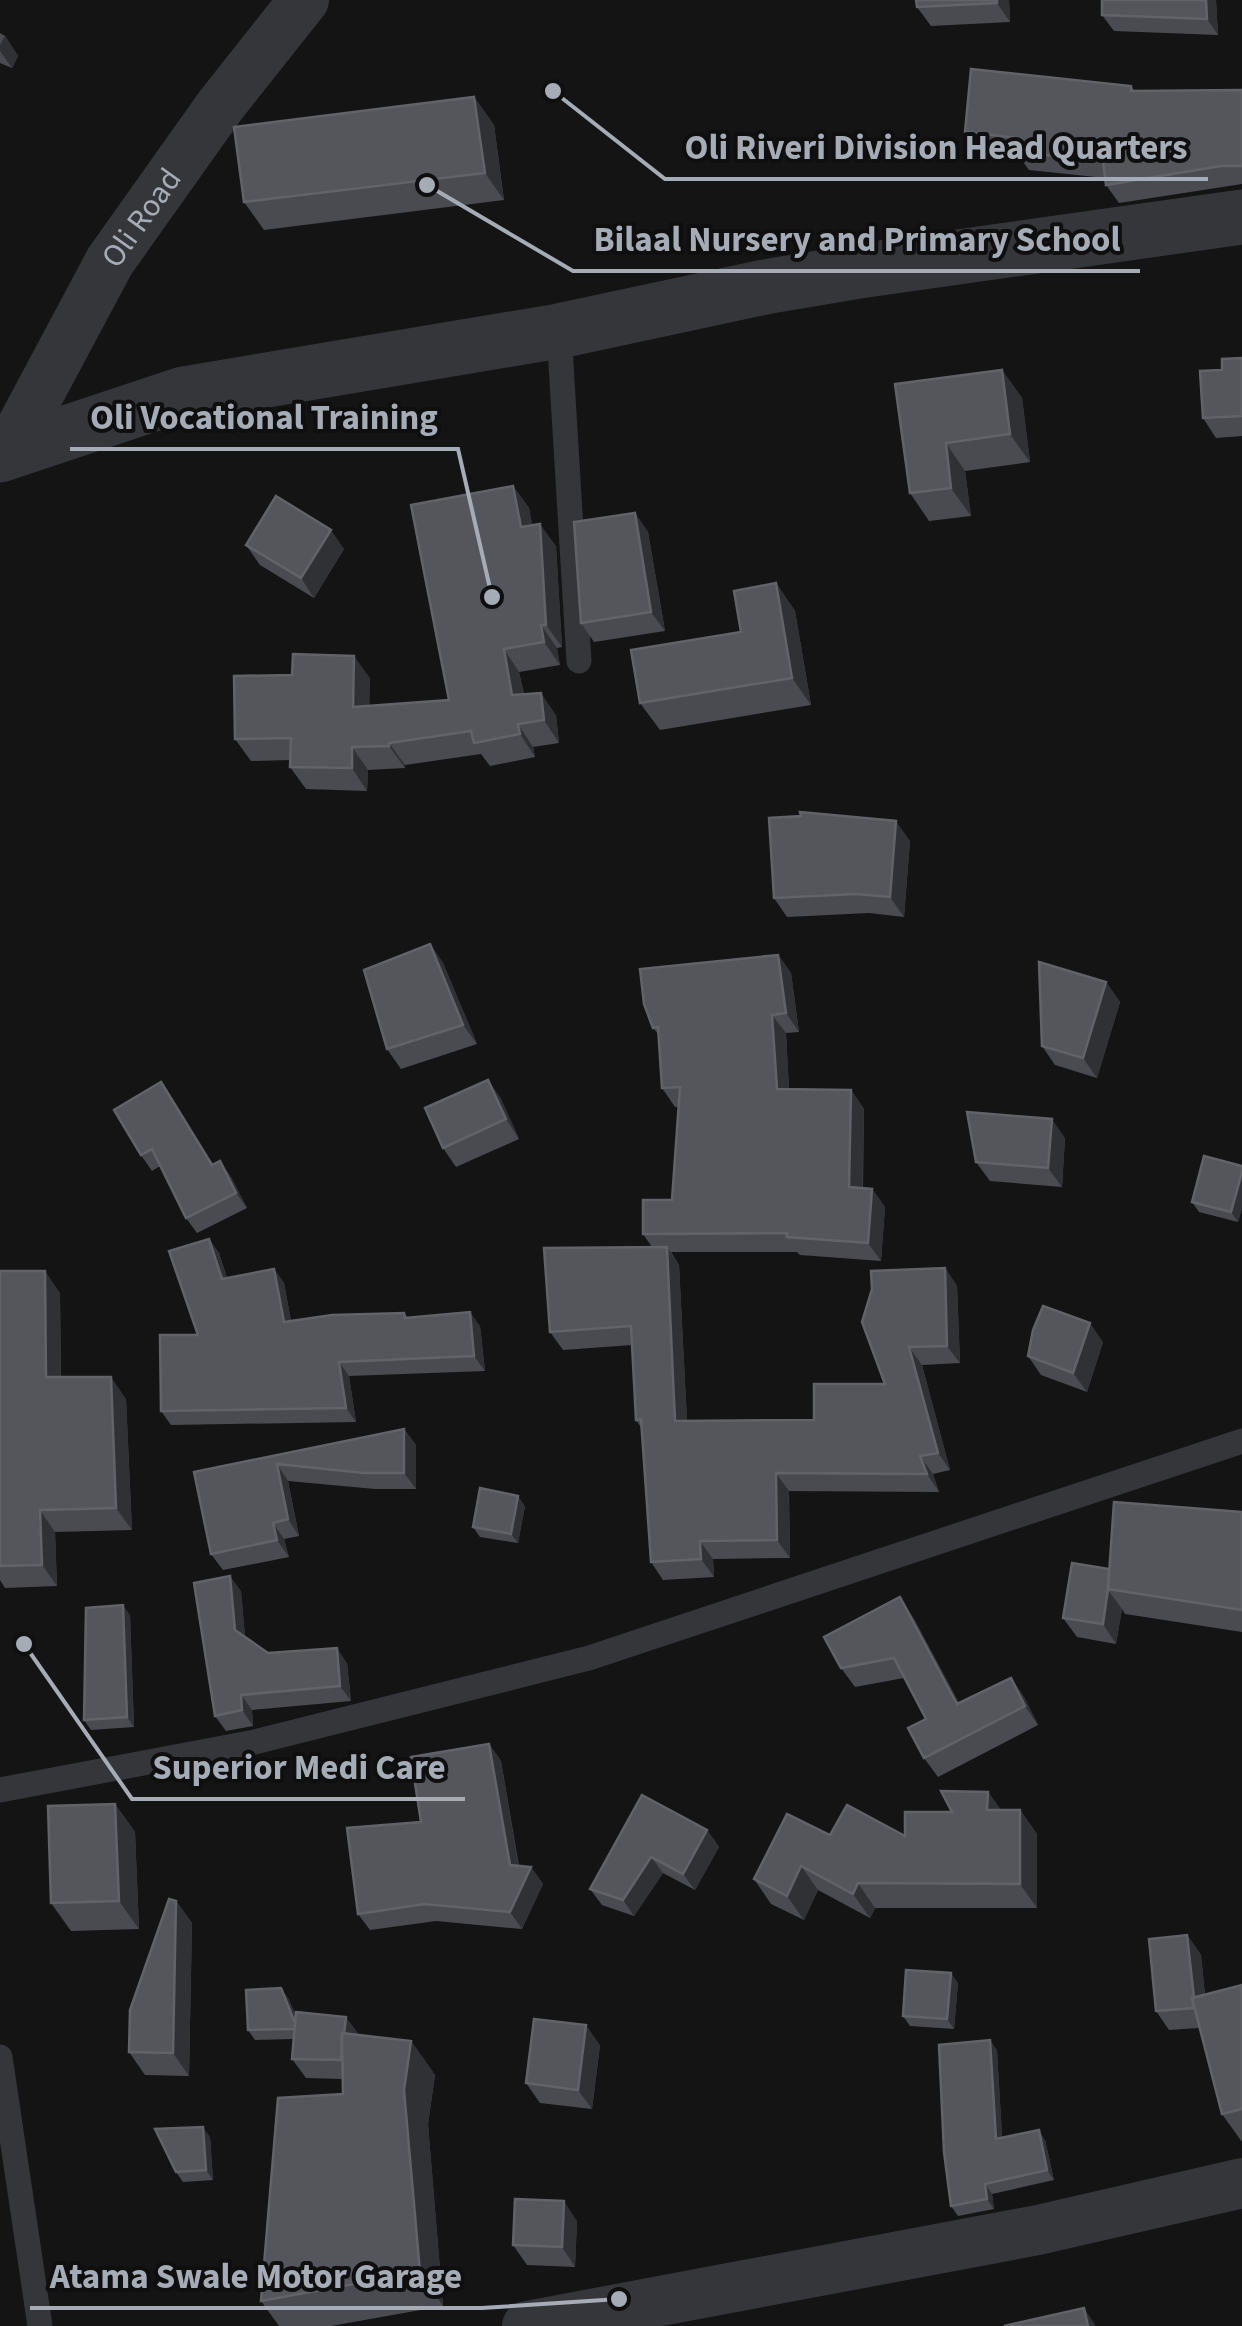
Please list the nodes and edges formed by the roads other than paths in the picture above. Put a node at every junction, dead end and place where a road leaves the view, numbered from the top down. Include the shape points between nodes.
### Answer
1 (304, 0) edge
2 (1242, 217) edge
3 (559, 331) junction
4 (4, 455) edge
5 (579, 661) dead end
6 (1242, 1441) edge
7 (0, 1790) edge
8 (0, 2057) edge
9 (1242, 2184) edge
10 (40, 2326) edge
11 (527, 2326) edge

1 - 4 street, Oli Road via 110,262
2 - 3 street via 866,270
3 - 4 street via 183,394
3 - 5 lane
6 - 7 lane via 590,1658 255,1742
8 - 10 lane
9 - 11 street via 1038,2230

